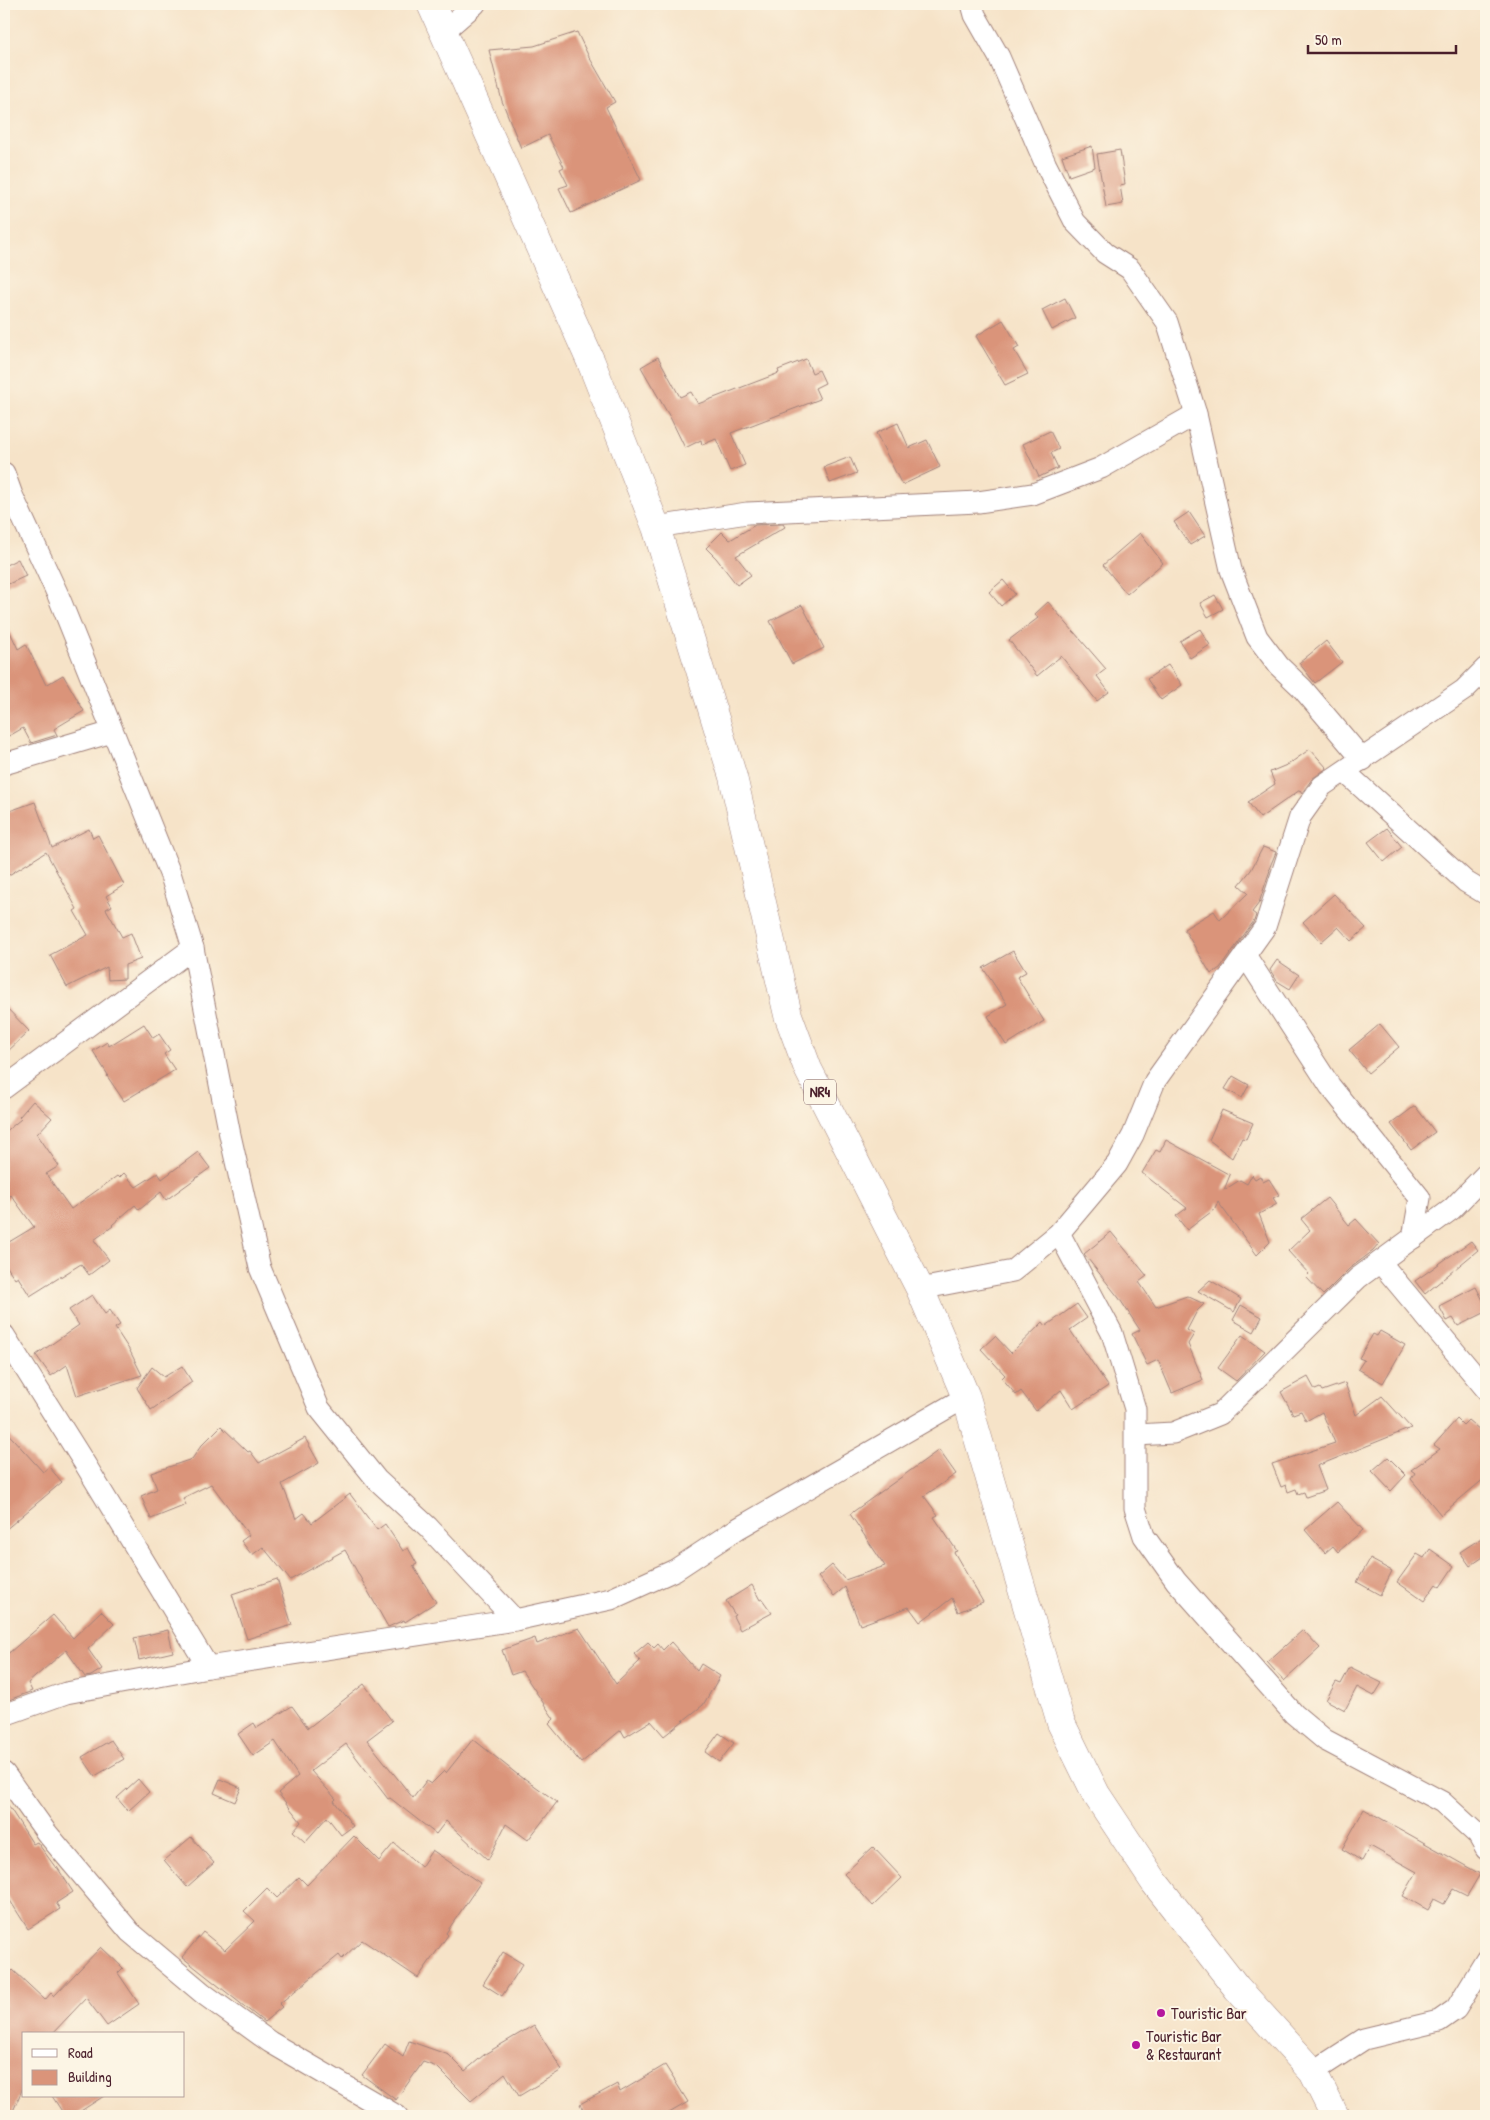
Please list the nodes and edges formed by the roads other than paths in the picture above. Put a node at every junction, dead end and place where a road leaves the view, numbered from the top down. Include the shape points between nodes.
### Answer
1 (431, 4) edge
2 (475, 4) edge
3 (972, 4) edge
4 (444, 31) junction
5 (1196, 414) junction
6 (4, 473) edge
7 (656, 527) junction
8 (1486, 668) edge
9 (112, 732) junction
10 (1363, 760) junction
11 (4, 764) edge
12 (1345, 772) junction
13 (1486, 894) edge
14 (193, 948) junction
15 (1245, 955) junction
16 (4, 1088) edge
17 (1486, 1174) edge
18 (1058, 1233) junction
19 (1413, 1238) junction
20 (1380, 1262) junction
21 (920, 1289) junction
22 (4, 1335) edge
23 (1486, 1389) edge
24 (966, 1397) junction
25 (1136, 1435) junction
26 (515, 1620) junction
27 (208, 1667) junction
28 (4, 1716) edge
29 (4, 1773) edge
30 (1459, 1818) junction
31 (1486, 1829) edge
32 (1486, 1849) edge
33 (1486, 1960) edge
34 (1313, 2072) junction
35 (397, 2116) edge
36 (1335, 2116) edge

1 - 4 highway, NR4
2 - 4 street
3 - 5 street via 1074,222 1105,253 1130,269 1167,322
4 - 7 highway, NR4 via 591,362
5 - 7 street via 1101,468 1033,494 978,502 747,513
5 - 10 street via 1231,570 1257,637
6 - 9 street via 58,595
7 - 21 highway, NR4 via 733,777 788,1015 808,1069
8 - 10 street via 1464,690
9 - 11 street
9 - 14 street via 171,876
10 - 12 street
12 - 13 street via 1466,882
12 - 15 street via 1322,786 1300,817 1265,927
14 - 16 street
14 - 26 street via 260,1268 319,1408 377,1480 428,1527
15 - 18 street via 1155,1081 1134,1135 1117,1164
15 - 19 street via 1330,1086 1420,1198
17 - 19 street via 1452,1209
18 - 21 street via 1013,1271
18 - 25 street via 1112,1333 1135,1410
19 - 20 street
20 - 23 street
20 - 25 street via 1358,1278 1220,1414 1173,1433
21 - 24 highway, NR4
22 - 27 street
24 - 26 street via 737,1529 675,1570 611,1599
24 - 34 highway, NR4 via 1061,1723 1096,1794 1161,1890 1237,1988
25 - 30 street via 1135,1508 1144,1536 1176,1581 1294,1714 1325,1740 1442,1802
26 - 27 street
27 - 28 street via 66,1693
29 - 35 street via 46,1832 130,1932 205,1995 270,2042
30 - 31 street
30 - 32 street via 1478,1835
33 - 34 street via 1456,2009 1439,2021 1364,2039
34 - 36 highway, NR4

